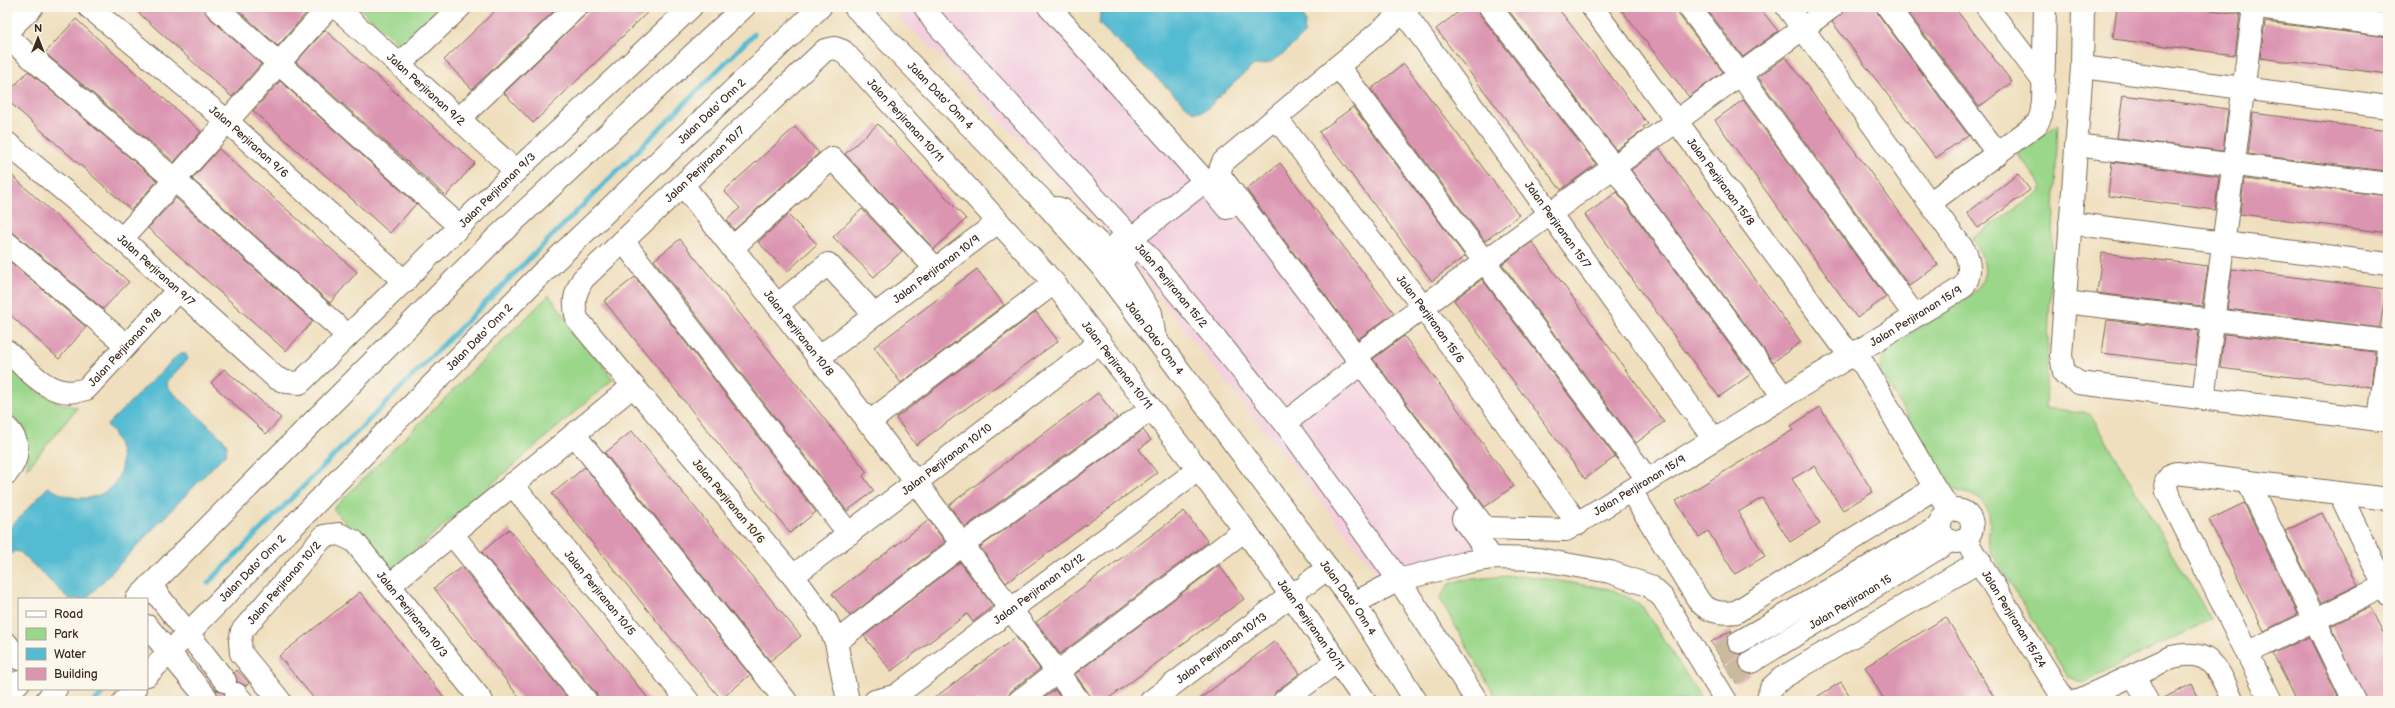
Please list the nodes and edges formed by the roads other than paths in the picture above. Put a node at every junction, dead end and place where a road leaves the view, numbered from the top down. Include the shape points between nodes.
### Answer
1 (32, 7) edge
2 (89, 7) edge
3 (216, 7) edge
4 (329, 7) edge
5 (336, 7) edge
6 (460, 7) edge
7 (576, 7) edge
8 (691, 7) edge
9 (744, 7) edge
10 (820, 7) edge
11 (855, 7) edge
12 (925, 7) edge
13 (1049, 7) edge
14 (1490, 7) edge
15 (1592, 7) edge
16 (1689, 7) edge
17 (1787, 7) edge
18 (1832, 7) edge
19 (1888, 7) edge
20 (1987, 7) edge
21 (2045, 7) edge
22 (2083, 7) edge
23 (2250, 7) edge
24 (2254, 7) edge
25 (1404, 8) edge
26 (2388, 25) edge
27 (1803, 28) junction
28 (7, 31) edge
29 (7, 37) edge
30 (834, 51) joint
31 (280, 62) junction
32 (400, 64) junction
33 (1338, 66) junction
34 (2082, 67) junction
35 (1740, 74) junction
36 (2044, 82) junction
37 (2244, 88) junction
38 (2388, 107) edge
39 (460, 119) junction
40 (1277, 119) junction
41 (1677, 121) junction
42 (228, 122) junction
43 (7, 143) edge
44 (2076, 145) junction
45 (1998, 154) junction
46 (2234, 165) junction
47 (1614, 167) junction
48 (516, 171) junction
49 (1213, 175) junction
50 (175, 180) junction
51 (2388, 184) edge
52 (683, 185) junction
53 (1044, 202) junction
54 (1930, 203) junction
55 (1552, 214) junction
56 (998, 222) junction
57 (2070, 223) junction
58 (460, 226) junction
59 (1132, 238) junction
60 (122, 239) junction
61 (624, 241) junction
62 (2223, 243) junction
63 (7, 244) edge
64 (732, 248) junction
65 (1485, 262) junction
66 (2388, 264) edge
67 (936, 269) junction
68 (404, 282) junction
69 (1054, 282) junction
70 (178, 290) junction
71 (2065, 302) junction
72 (777, 305) junction
73 (1423, 307) junction
74 (875, 315) junction
75 (1915, 316) junction
76 (577, 319) joint
77 (2213, 320) junction
78 (1154, 333) junction
79 (348, 336) junction
80 (2388, 341) edge
81 (1100, 342) junction
82 (126, 345) junction
83 (2388, 350) edge
84 (7, 351) edge
85 (1850, 355) junction
86 (818, 358) junction
87 (1355, 363) junction
88 (308, 378) joint
89 (633, 386) junction
90 (1783, 396) junction
91 (2203, 399) junction
92 (1151, 409) junction
93 (868, 423) junction
94 (1285, 423) junction
95 (7, 428) edge
96 (574, 434) junction
97 (1713, 438) junction
98 (1199, 469) junction
99 (7, 473) edge
100 (916, 482) junction
101 (2248, 482) junction
102 (512, 484) junction
103 (1639, 486) junction
104 (1935, 488) junction
105 (2340, 494) junction
106 (2388, 499) edge
107 (1578, 524) junction
108 (1951, 529) junction
109 (1245, 530) junction
110 (339, 534) joint
111 (452, 534) junction
112 (849, 534) junction
113 (962, 545) junction
114 (1492, 558) junction
115 (1980, 561) junction
116 (1328, 568) junction
117 (793, 576) junction
118 (1399, 580) junction
119 (390, 585) junction
120 (1299, 590) junction
121 (2386, 590) edge
122 (144, 592) edge
123 (1354, 603) junction
124 (1011, 610) junction
125 (2314, 620) junction
126 (148, 627) edge
127 (186, 633) junction
128 (836, 642) junction
129 (1739, 642) tunnel mouth
130 (7, 644) edge
131 (168, 652) junction
132 (2247, 652) junction
133 (18, 658) edge
134 (1337, 661) junction
135 (1751, 662) tunnel mouth
136 (1057, 672) junction
137 (148, 674) edge
138 (2134, 675) junction
139 (18, 683) edge
140 (1724, 687) edge
141 (55, 690) edge
142 (133, 690) edge
143 (235, 692) edge
144 (7, 694) edge
145 (206, 697) dead end
146 (46, 701) edge
147 (124, 701) edge
148 (280, 701) edge
149 (482, 701) edge
150 (586, 701) edge
151 (688, 701) edge
152 (786, 701) edge
153 (842, 701) edge
154 (848, 701) edge
155 (853, 701) edge
156 (875, 701) edge
157 (1019, 701) edge
158 (1079, 701) edge
159 (1151, 701) edge
160 (1284, 701) edge
161 (1365, 701) edge
162 (1416, 701) edge
163 (1477, 701) edge
164 (1767, 701) edge
165 (2063, 701) edge
166 (2077, 701) edge
167 (2147, 701) edge
168 (2233, 701) edge
169 (2271, 701) edge
170 (2354, 701) edge

1 - 28 street
2 - 42 street, Jalan Perjiranan 9/6
3 - 31 street
4 - 31 street
5 - 32 street, Jalan Perjiranan 9/2
6 - 32 street
7 - 39 street
8 - 48 street, Jalan Perjiranan 9/3
9 - 122 street via 495,239
10 - 127 street, Jalan Dato' Onn 2 via 541,274
11 - 53 street, Jalan Dato' Onn 4
12 - 59 street, Jalan Perjiranan 15/2 via 939,27
13 - 49 street
14 - 47 street
15 - 41 street, Jalan Perjiranan 15/8
16 - 35 street
17 - 27 street, Jalan Perjiranan 15/9
18 - 27 street
19 - 45 street
20 - 36 street
21 - 36 street
22 - 34 street
23 - 24 street
24 - 26 street
24 - 37 street
25 - 33 street
25 - 55 street, Jalan Perjiranan 15/7
27 - 35 street
27 - 54 street, Jalan Perjiranan 15/9
29 - 50 street
30 - 52 street, Jalan Perjiranan 10/7
30 - 56 street, Jalan Perjiranan 10/11
31 - 42 street
31 - 58 street
32 - 39 street, Jalan Perjiranan 9/2
33 - 40 street
33 - 65 street
34 - 37 street
34 - 44 street
35 - 41 street
35 - 75 street
36 - 45 street via 2041,115 2037,124
37 - 38 street
37 - 46 street
39 - 48 street, Jalan Perjiranan 9/2
40 - 49 street via 1223,162
40 - 73 street, Jalan Perjiranan 15/6
41 - 47 street
41 - 85 street, Jalan Perjiranan 15/8
42 - 50 street
42 - 68 street, Jalan Perjiranan 9/6
43 - 60 street, Jalan Perjiranan 9/7
44 - 46 street
44 - 57 street
45 - 54 street
46 - 51 street
46 - 62 street
47 - 55 street
47 - 90 street
48 - 58 street, Jalan Perjiranan 9/3
49 - 59 street
49 - 87 street via 1221,177
50 - 60 street
50 - 79 street
52 - 61 street, Jalan Perjiranan 10/7
52 - 64 street, Jalan Perjiranan 10/8
53 - 59 street via 1063,210 1105,249 1112,249
53 - 78 street, Jalan Dato' Onn 4 via 1101,266
54 - 75 street, Jalan Perjiranan 15/9 via 1966,253 1970,274 1963,287
55 - 65 street
55 - 97 street, Jalan Perjiranan 15/7
56 - 67 street, Jalan Perjiranan 10/9
56 - 69 street, Jalan Perjiranan 10/11
57 - 62 street
57 - 71 street
58 - 68 street, Jalan Perjiranan 9/3
59 - 78 street via 1120,264 1151,313
59 - 94 street, Jalan Perjiranan 15/2
60 - 70 street, Jalan Perjiranan 9/7
61 - 76 street, Jalan Perjiranan 10/7 via 583,279 576,290 573,303
61 - 112 street
62 - 66 street
62 - 77 street
63 - 82 street
64 - 67 street via 832,158
64 - 72 street, Jalan Perjiranan 10/8
65 - 73 street
65 - 103 street
67 - 74 street, Jalan Perjiranan 10/9
68 - 79 street, Jalan Perjiranan 9/3
69 - 81 street, Jalan Perjiranan 10/11
69 - 93 street
70 - 82 street, Jalan Perjiranan 9/8
70 - 88 street, Jalan Perjiranan 9/7 via 276,378 300,383
71 - 77 street
71 - 91 street via 2061,355 2064,374 2079,383
72 - 74 street via 828,264
72 - 86 street, Jalan Perjiranan 10/8
73 - 87 street
73 - 107 street, Jalan Perjiranan 15/6
74 - 86 street, Jalan Perjiranan 10/9
75 - 85 street, Jalan Perjiranan 15/9
76 - 89 street, Jalan Perjiranan 10/6
77 - 80 street
77 - 91 street
78 - 116 street, Jalan Dato' Onn 4
79 - 88 street, Jalan Perjiranan 9/3
81 - 92 street, Jalan Perjiranan 10/11
81 - 100 street, Jalan Perjiranan 10/10
82 - 84 street, Jalan Perjiranan 9/8 via 86,389 75,393 60,392 48,387
83 - 91 street via 2379,420
85 - 90 street, Jalan Perjiranan 15/9
85 - 104 street, Jalan Perjiranan 15/8 via 1864,365
86 - 93 street, Jalan Perjiranan 10/8
87 - 94 street
87 - 107 street, Jalan Perjiranan 15/9 via 1485,528 1566,530
87 - 114 street
89 - 96 street
89 - 117 street, Jalan Perjiranan 10/6
90 - 97 street, Jalan Perjiranan 15/9
92 - 98 street, Jalan Perjiranan 10/11
92 - 113 street
93 - 100 street, Jalan Perjiranan 10/8
94 - 118 street, Jalan Perjiranan 15/2
95 - 99 street via 14,438 17,452 14,465
96 - 102 street
96 - 152 street
97 - 103 street, Jalan Perjiranan 15/9
98 - 109 street, Jalan Perjiranan 10/11
98 - 124 street, Jalan Perjiranan 10/12
100 - 112 street, Jalan Perjiranan 10/10
100 - 113 street, Jalan Perjiranan 10/8
101 - 105 street
101 - 125 street
101 - 132 street via 2177,473 2171,475 2166,482 2167,492
102 - 111 street
102 - 151 street, Jalan Perjiranan 10/5
103 - 104 street via 1699,601 1705,608 1726,614 1736,612
103 - 107 street, Jalan Perjiranan 15/9
104 - 108 street, Jalan Perjiranan 15/24
105 - 106 street
105 - 121 street
108 - 115 street, Jalan Perjiranan 15/24
108 - 129 street, Jalan Perjiranan 15
108 - 135 street, Jalan Perjiranan 15
109 - 120 street, Jalan Perjiranan 10/11
109 - 136 street
110 - 119 street, Jalan Perjiranan 10/3 via 354,541
110 - 148 street, Jalan Perjiranan 10/2 via 324,536 242,631 241,653
111 - 119 street
111 - 150 street
112 - 117 street, Jalan Perjiranan 10/10
113 - 124 street, Jalan Perjiranan 10/8
113 - 128 street
114 - 118 street
114 - 140 street via 1538,559 1572,564 1634,579 1650,586 1711,660
115 - 164 street via 1782,678 1771,688
115 - 165 street, Jalan Perjiranan 15/24 via 2060,692
116 - 120 street, Jalan Perjiranan 10/13
116 - 123 street, Jalan Dato' Onn 4
117 - 128 street, Jalan Perjiranan 10/6 via 827,622
118 - 123 street
118 - 163 street, Jalan Perjiranan 15/2
119 - 149 street, Jalan Perjiranan 10/3
120 - 134 street, Jalan Perjiranan 10/11
120 - 159 street, Jalan Perjiranan 10/13
121 - 125 street
122 - 127 street
123 - 162 street, Jalan Dato' Onn 4
124 - 136 street, Jalan Perjiranan 10/8
124 - 156 street, Jalan Perjiranan 10/12 via 895,696
125 - 132 street
125 - 170 street
126 - 131 street
127 - 131 street, Jalan Dato' Onn 2
127 - 143 street
128 - 154 street, Jalan Perjiranan 10/6
130 - 133 street
131 - 137 street, Jalan Dato' Onn 2
131 - 145 street
132 - 169 street
134 - 160 street
134 - 161 street, Jalan Perjiranan 10/11
136 - 157 street
136 - 158 street, Jalan Perjiranan 10/8
138 - 166 street
138 - 167 street
138 - 168 street via 2172,656 2186,653 2203,656 2217,668
139 - 144 street
141 - 146 street
142 - 147 street
153 - 154 street
154 - 155 street

